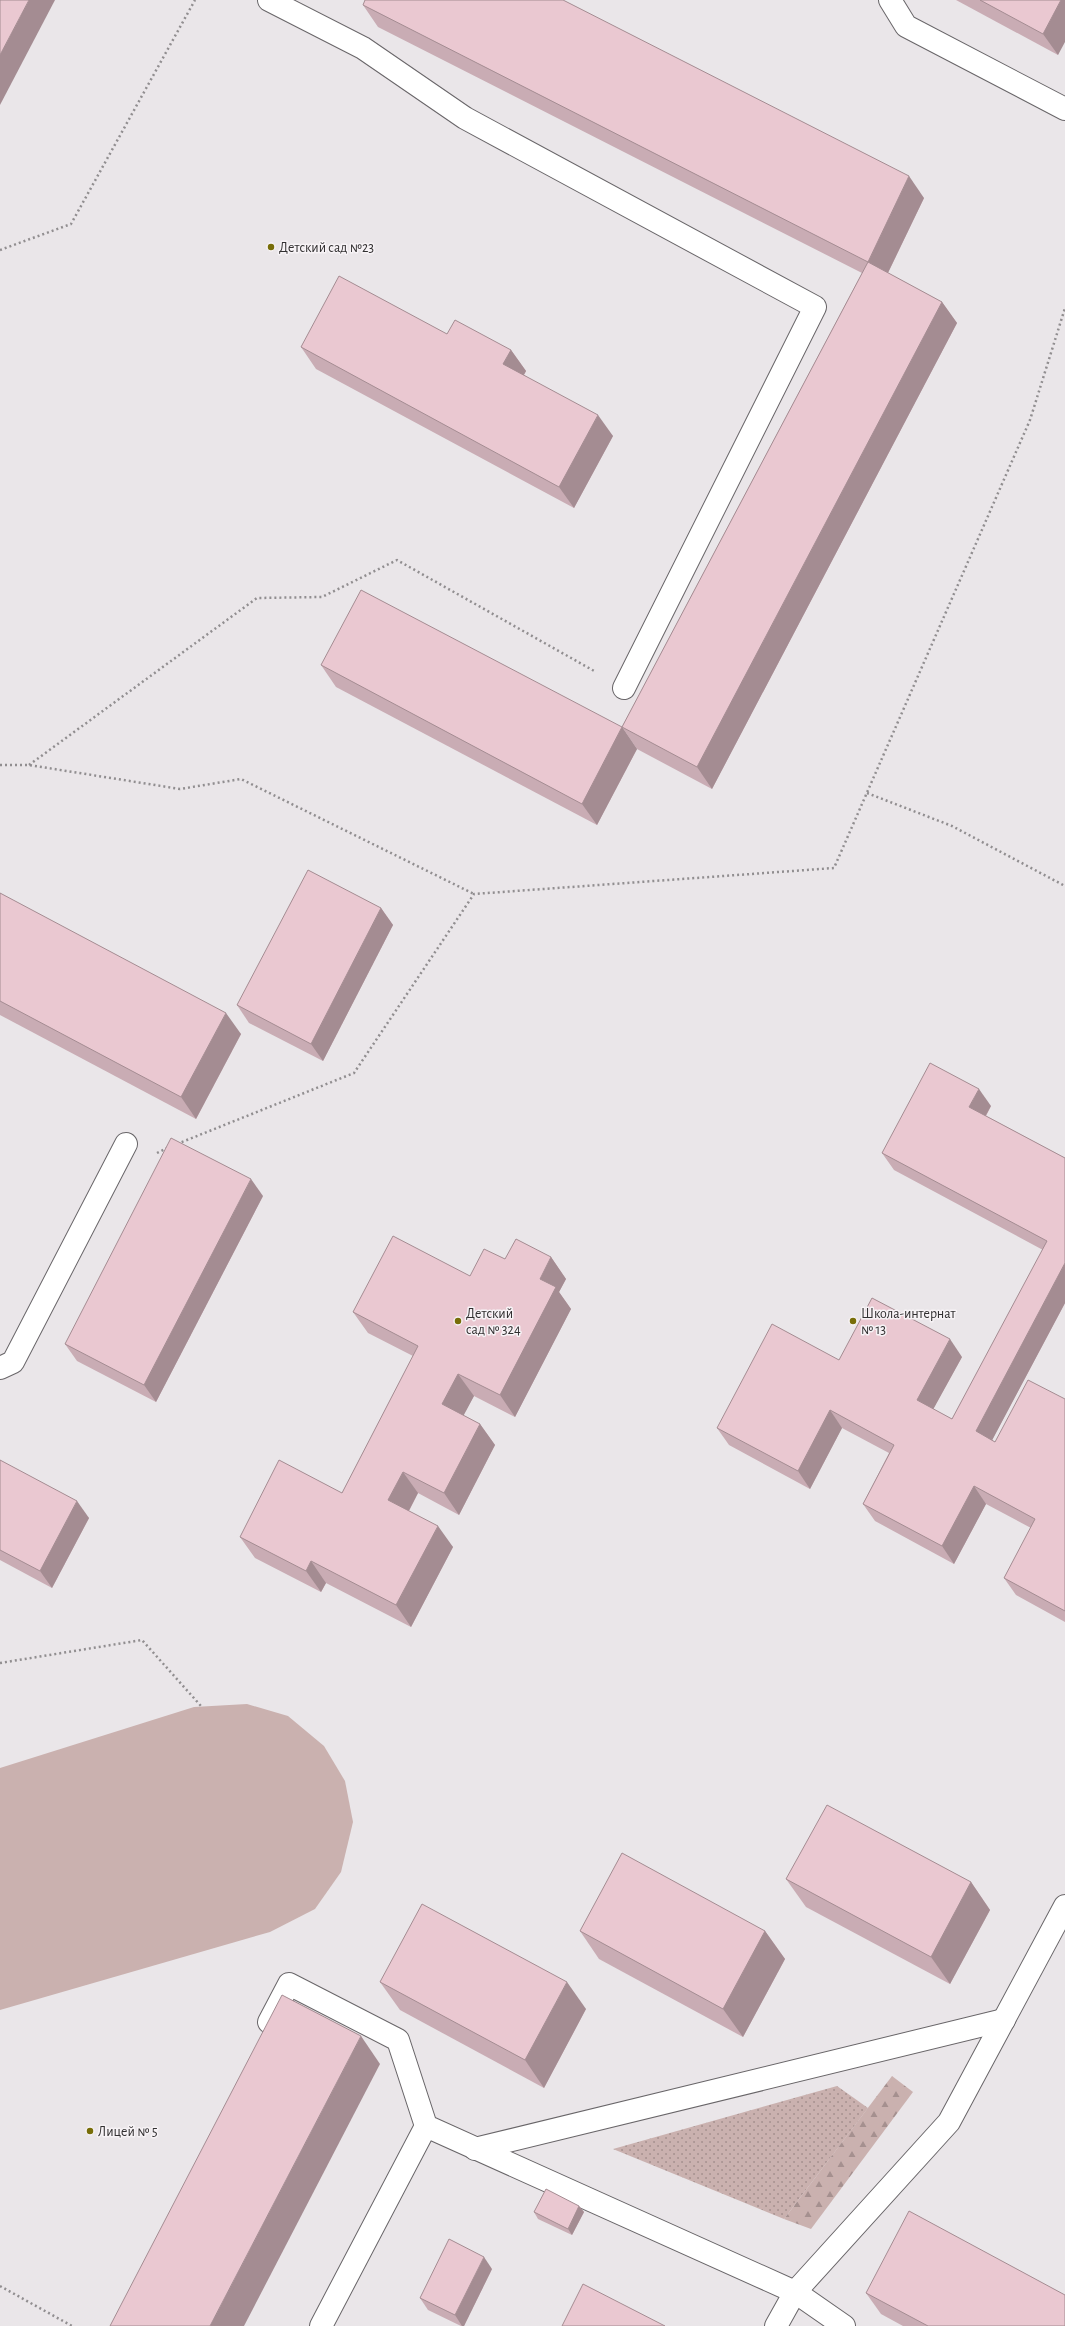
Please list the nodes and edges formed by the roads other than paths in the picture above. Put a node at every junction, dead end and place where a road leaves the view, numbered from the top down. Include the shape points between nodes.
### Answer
1 (269, 0) edge
2 (890, 0) edge
3 (1065, 108) edge
4 (624, 688) road end
5 (126, 1144) dead end
6 (0, 1368) edge
7 (1065, 1906) edge
8 (1004, 2020) junction
9 (259, 2040) edge
10 (426, 2126) junction
11 (475, 2149) junction
12 (795, 2292) junction
13 (321, 2326) edge
14 (776, 2326) edge
15 (844, 2326) edge

1 - 4 street via 363,48 465,118 815,307
2 - 3 street via 906,26
5 - 6 street via 13,1362
7 - 8 street
8 - 11 street
8 - 12 street via 949,2122
9 - 10 street via 288,1984 398,2040
10 - 11 street
10 - 13 street
11 - 12 street
12 - 14 street
12 - 15 street

